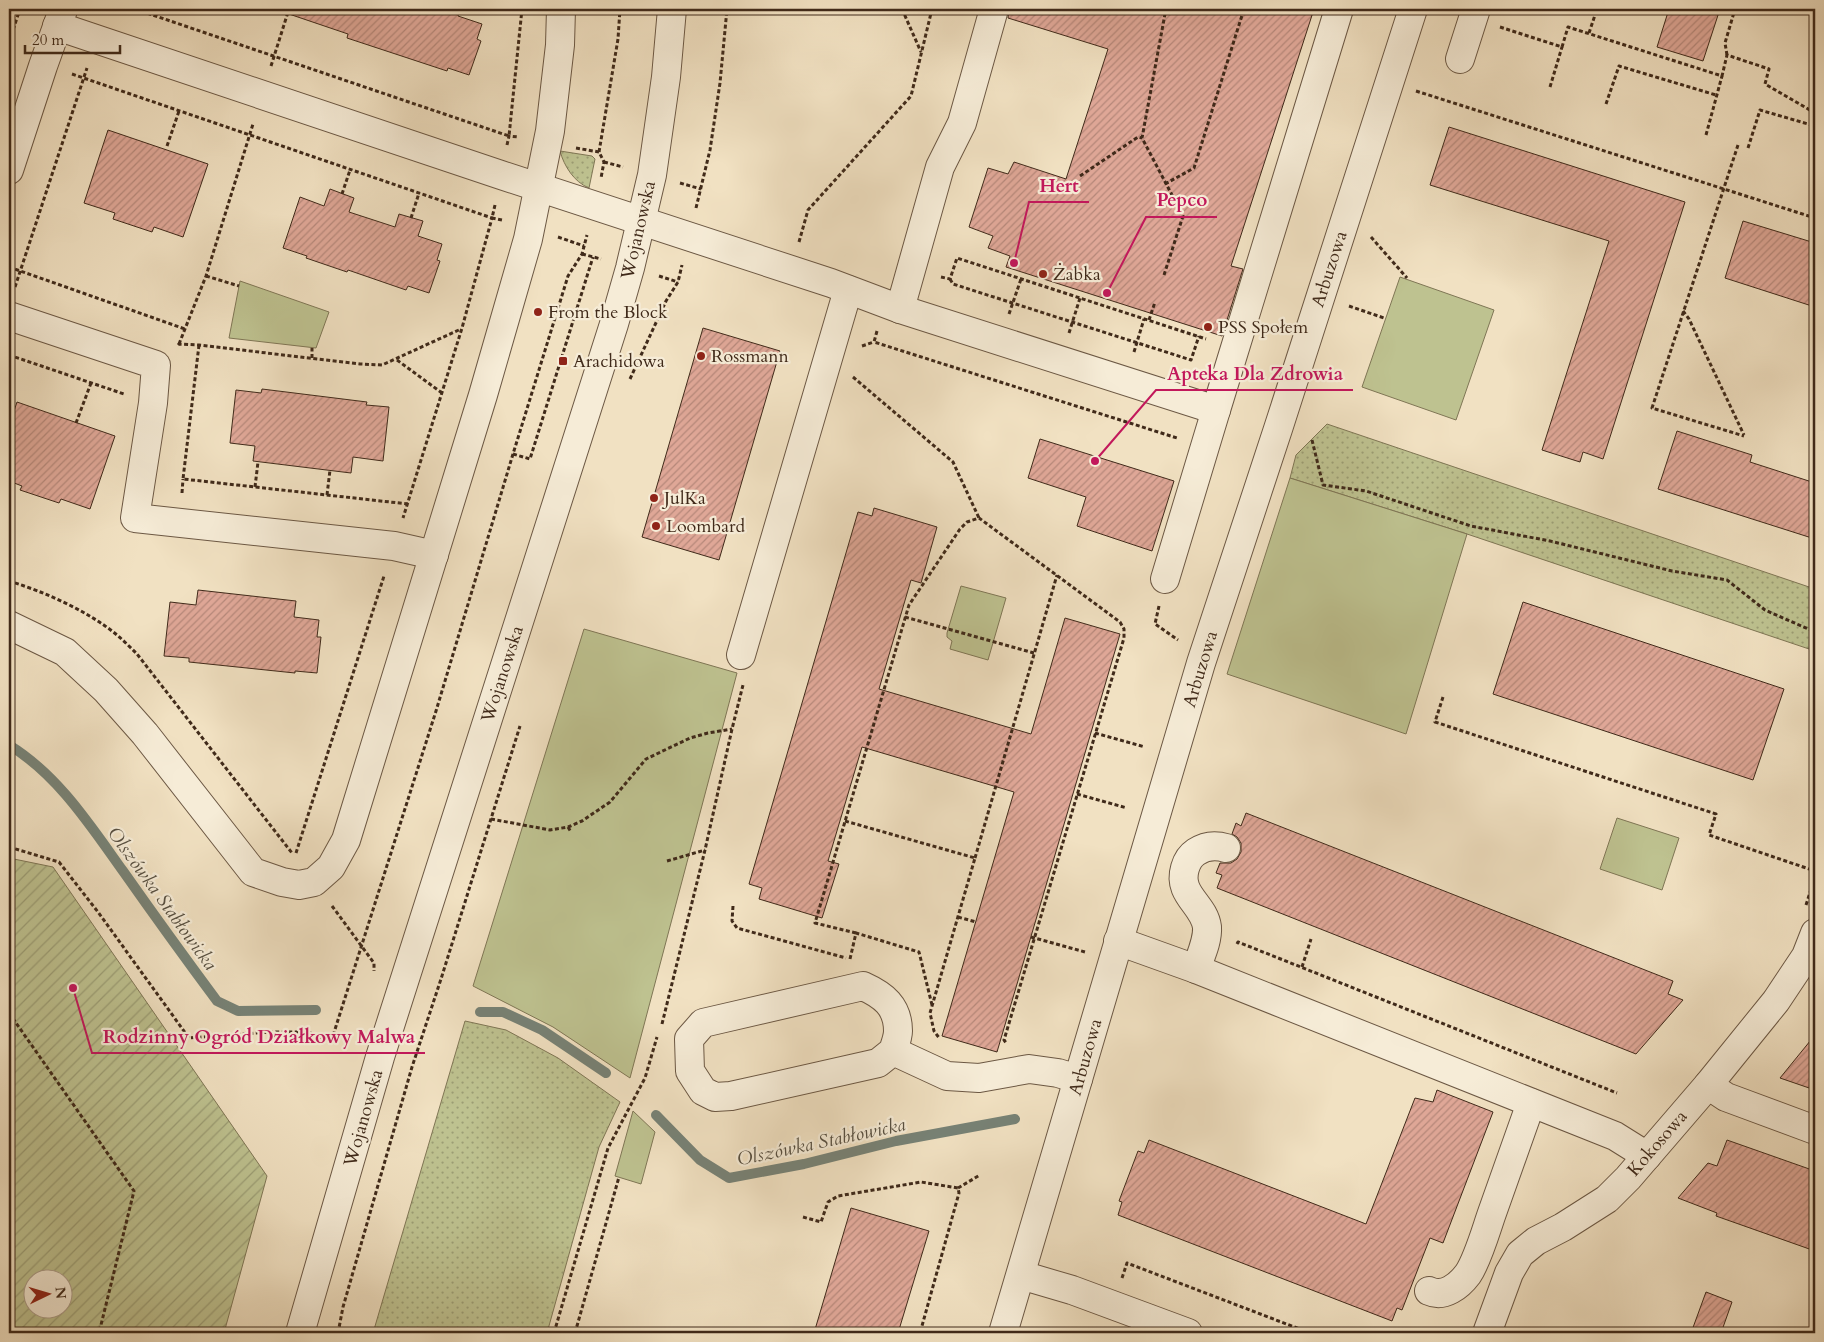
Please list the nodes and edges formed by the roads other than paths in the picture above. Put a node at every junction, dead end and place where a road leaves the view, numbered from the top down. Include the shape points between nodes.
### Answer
1 (562, 9) edge
2 (672, 9) edge
3 (994, 9) edge
4 (1339, 9) edge
5 (1413, 9) edge
6 (1476, 9) edge
7 (61, 18) edge
8 (1460, 59) dead end
9 (14, 138) edge
10 (9, 170) edge
11 (539, 188) junction
12 (641, 220) junction
13 (848, 290) junction
14 (900, 309) junction
15 (9, 316) edge
16 (1216, 410) junction
17 (434, 555) junction
18 (1165, 579) road end
19 (9, 626) edge
20 (741, 655) road end
21 (1226, 848) dead end
22 (1815, 933) edge
23 (1118, 941) junction
24 (1196, 969) junction
25 (893, 1051) junction
26 (1078, 1079) junction
27 (1708, 1085) junction
28 (1530, 1103) junction
29 (1815, 1130) edge
30 (1647, 1156) junction
31 (1021, 1275) junction
32 (1429, 1291) dead end
33 (300, 1333) edge
34 (1004, 1333) edge
35 (1188, 1333) edge
36 (1487, 1333) edge

1 - 11 street via 550,131
2 - 12 street, Wojanowska via 655,153
3 - 14 street via 962,123 940,167
4 - 16 street
5 - 23 street, Arbuzowa via 1201,663
6 - 8 street
7 - 9 street
7 - 11 street via 96,40
9 - 10 street
11 - 12 street
11 - 17 street via 528,239
12 - 13 street
12 - 33 street, Wojanowska via 614,324 383,1050
13 - 14 street
13 - 20 street
14 - 16 street
15 - 17 street via 156,365 135,518 394,546
16 - 18 street
17 - 19 street via 346,840 330,868 314,882 299,886 254,872 106,690 65,652
21 - 24 street via 1218,846 1197,851 1189,858 1184,870 1183,880 1188,896 1200,908 1207,927
22 - 27 street, Kokosowa via 1806,956 1776,1000
23 - 24 street
23 - 26 street, Arbuzowa
24 - 28 street
25 - 25 street via 878,1063 715,1097 703,1091 690,1071 689,1039 703,1023 863,986 880,993 894,1008 898,1032
25 - 26 street via 947,1076 979,1078 1029,1068
26 - 31 street, Arbuzowa
27 - 29 street via 1726,1097
27 - 30 street, Kokosowa
28 - 30 street via 1615,1136
28 - 32 street via 1468,1273 1458,1285 1446,1292 1434,1294
30 - 36 street, Kokosowa via 1608,1199 1536,1241 1520,1254 1509,1273
31 - 34 street, Arbuzowa
31 - 35 street via 1072,1290

